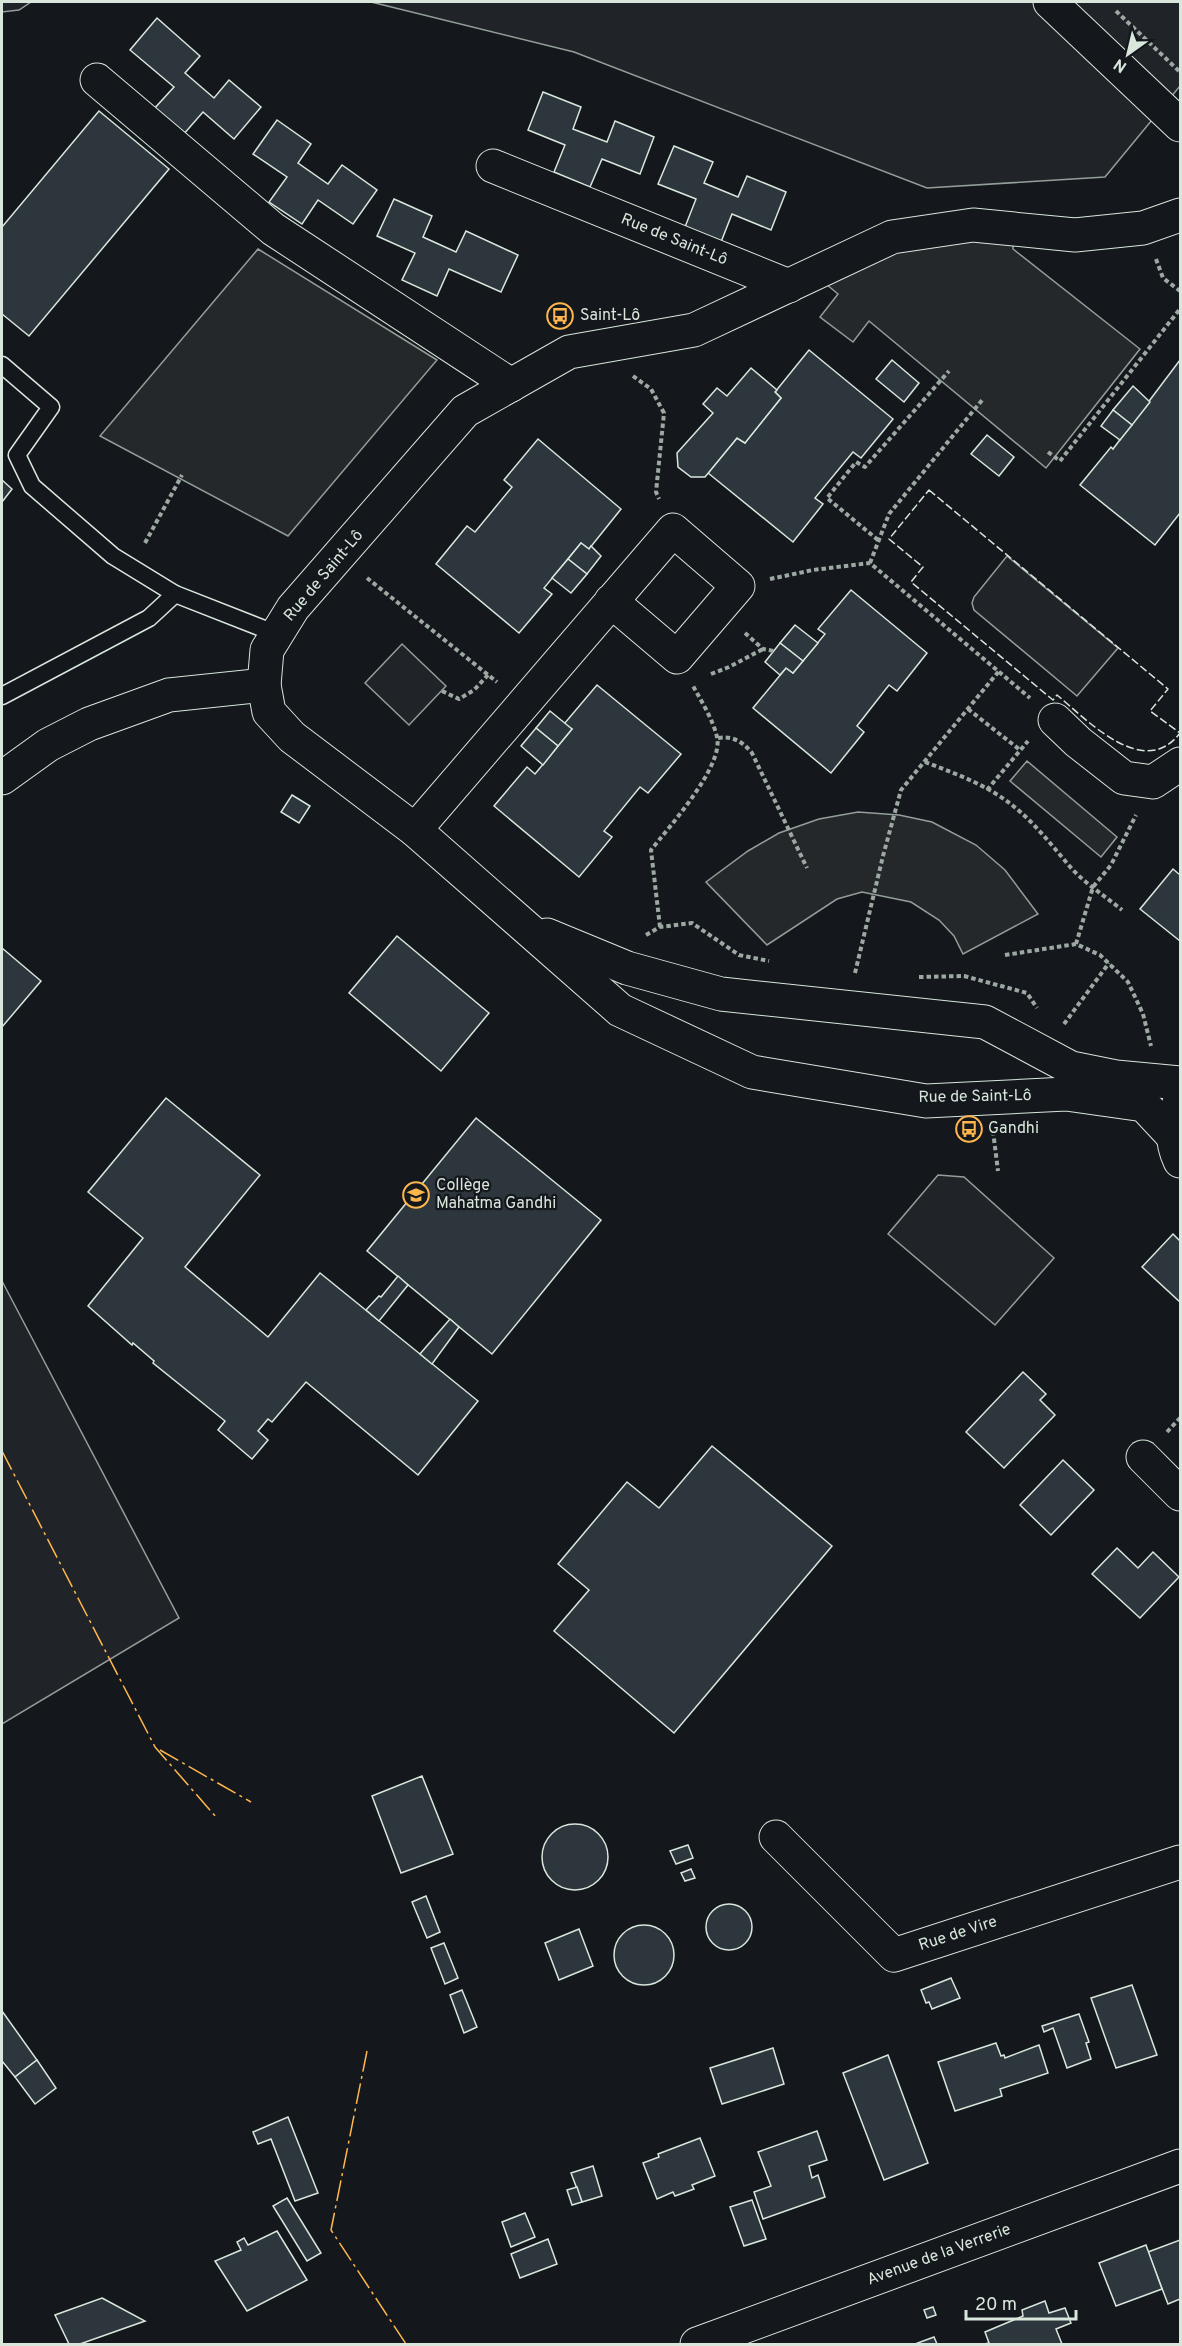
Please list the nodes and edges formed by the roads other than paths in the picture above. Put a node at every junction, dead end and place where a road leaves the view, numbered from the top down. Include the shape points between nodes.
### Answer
1 (1050, 2) edge
2 (97, 80) dead end
3 (1180, 125) edge
4 (493, 166) dead end
5 (1180, 215) edge
6 (789, 286) junction
7 (2, 365) edge
8 (511, 385) junction
9 (175, 594) junction
10 (611, 601) junction
11 (277, 634) junction
12 (264, 685) junction
13 (2, 696) edge
14 (1055, 720) road end
15 (1180, 764) edge
16 (2, 778) edge
17 (415, 830) junction
18 (521, 924) junction
19 (690, 985) junction
20 (668, 1033) junction
21 (1180, 1083) edge
22 (1180, 1100) edge
23 (1176, 1148) edge
24 (1143, 1457) dead end
25 (1180, 1494) edge
26 (776, 1837) dead end
27 (1180, 1862) edge
28 (1180, 2166) edge
29 (697, 2344) edge

1 - 3 street
2 - 8 street via 273,228
4 - 6 street, Rue de Saint-Lô
5 - 6 street, Rue de Saint-Lô via 1143,228 1075,235 973,225 892,237
6 - 8 street, Rue de Saint-Lô via 694,330 569,352
7 - 9 lane via 51,407 17,455 32,486 113,556
8 - 11 street, Rue de Saint-Lô via 465,411 293,608
9 - 11 lane
9 - 13 lane via 149,618
10 - 10 street via 673,530 738,586 683,669
10 - 17 street
11 - 12 street, Rue de Saint-Lô via 267,650
12 - 16 street via 169,695 89,724 48,745
12 - 17 street, Rue de Saint-Lô via 269,712 292,737
14 - 15 street via 1124,778 1153,782
17 - 18 street, Rue de Saint-Lô
18 - 19 street, Rue de Saint-Lô via 627,968
18 - 20 street, Rue de Saint-Lô via 620,1010
19 - 20 street via 670,1017
19 - 21 street, Rue de Saint-Lô via 721,994 985,1022 1071,1068
20 - 23 street, Rue de Saint-Lô via 752,1072 926,1101 1066,1094 1144,1105
22 - 23 street via 1174,1116
24 - 25 street
26 - 27 street, Rue de Vire via 894,1955
28 - 29 street, Avenue de la Verrerie

